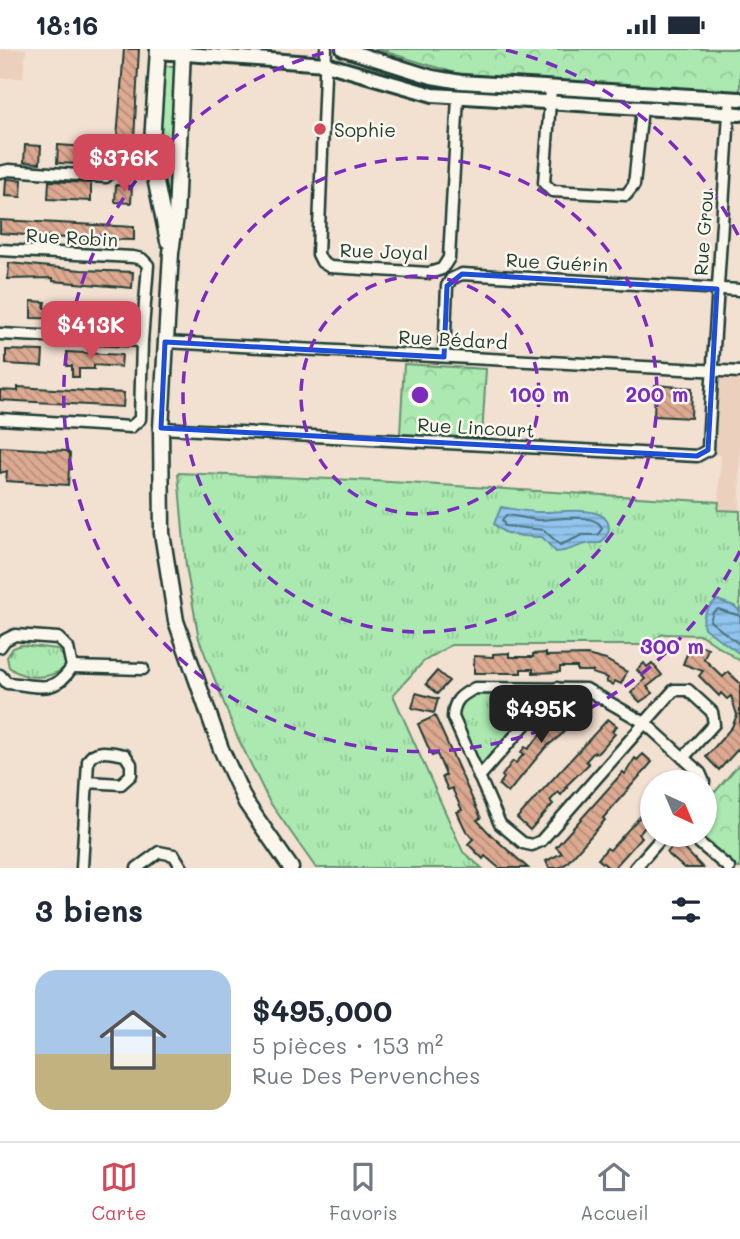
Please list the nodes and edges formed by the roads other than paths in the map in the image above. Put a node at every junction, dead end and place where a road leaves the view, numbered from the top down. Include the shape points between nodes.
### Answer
1 (326, 49) edge
2 (344, 49) edge
3 (158, 51) edge
4 (183, 52) edge
5 (326, 64) junction
6 (551, 88) junction
7 (458, 97) junction
8 (735, 98) edge
9 (550, 103) junction
10 (642, 108) junction
11 (734, 114) edge
12 (0, 172) edge
13 (106, 177) dead end
14 (0, 250) edge
15 (171, 253) junction
16 (717, 289) junction
17 (740, 290) edge
18 (0, 334) edge
19 (142, 341) junction
20 (165, 342) junction
21 (444, 356) junction
22 (712, 370) junction
23 (740, 372) edge
24 (0, 419) edge
25 (161, 428) junction
26 (0, 647) edge
27 (72, 667) junction
28 (143, 669) dead end
29 (0, 675) edge
30 (557, 688) junction
31 (645, 723) junction
32 (683, 758) junction
33 (695, 770) edge
34 (479, 777) junction
35 (87, 782) junction
36 (653, 847) edge
37 (704, 847) edge
38 (82, 868) edge
39 (137, 868) edge
40 (182, 868) edge
41 (291, 868) edge
42 (635, 868) edge
43 (729, 868) edge

1 - 5 street, Rue Joyal
2 - 6 street via 432,77
3 - 4 street
3 - 15 main road via 151,158
4 - 5 street
4 - 15 main road
5 - 7 street via 433,95
5 - 7 street, Rue Joyal via 318,254 330,267 442,269 449,258
6 - 8 street
6 - 9 street
7 - 9 street
8 - 11 street, Rue Grou
9 - 10 street
9 - 10 street via 544,183 552,191 626,195 634,185
10 - 11 street
11 - 16 street, Rue Grou
12 - 13 street
14 - 19 street, Rue Robin via 142,259 148,265
15 - 20 main road
16 - 17 street, Rue Guérin
16 - 21 street, Rue Guérin via 462,274 447,286
16 - 22 street, Rue Grou
18 - 19 street
19 - 24 street via 140,419 131,426
20 - 21 street, Rue Bédard
20 - 25 main road
21 - 22 street, Rue Bédard
22 - 23 street, Rue Bédard
22 - 25 street, Rue Lincourt via 708,450 697,456
25 - 41 main road via 162,533 176,621 241,793
26 - 27 street via 15,635 58,638 68,648
27 - 28 street
27 - 29 street via 54,687 7,683
30 - 31 street via 586,688
30 - 34 street
30 - 34 street via 475,688 453,705 453,717
31 - 32 street
31 - 32 street via 674,690 688,690 712,712 714,724
31 - 34 street via 541,841 532,845 500,824
32 - 33 street
35 - 35 street via 92,754 115,753 129,759 131,775 121,784
35 - 38 street
36 - 42 street
37 - 43 street
39 - 40 street via 159,852 174,855

